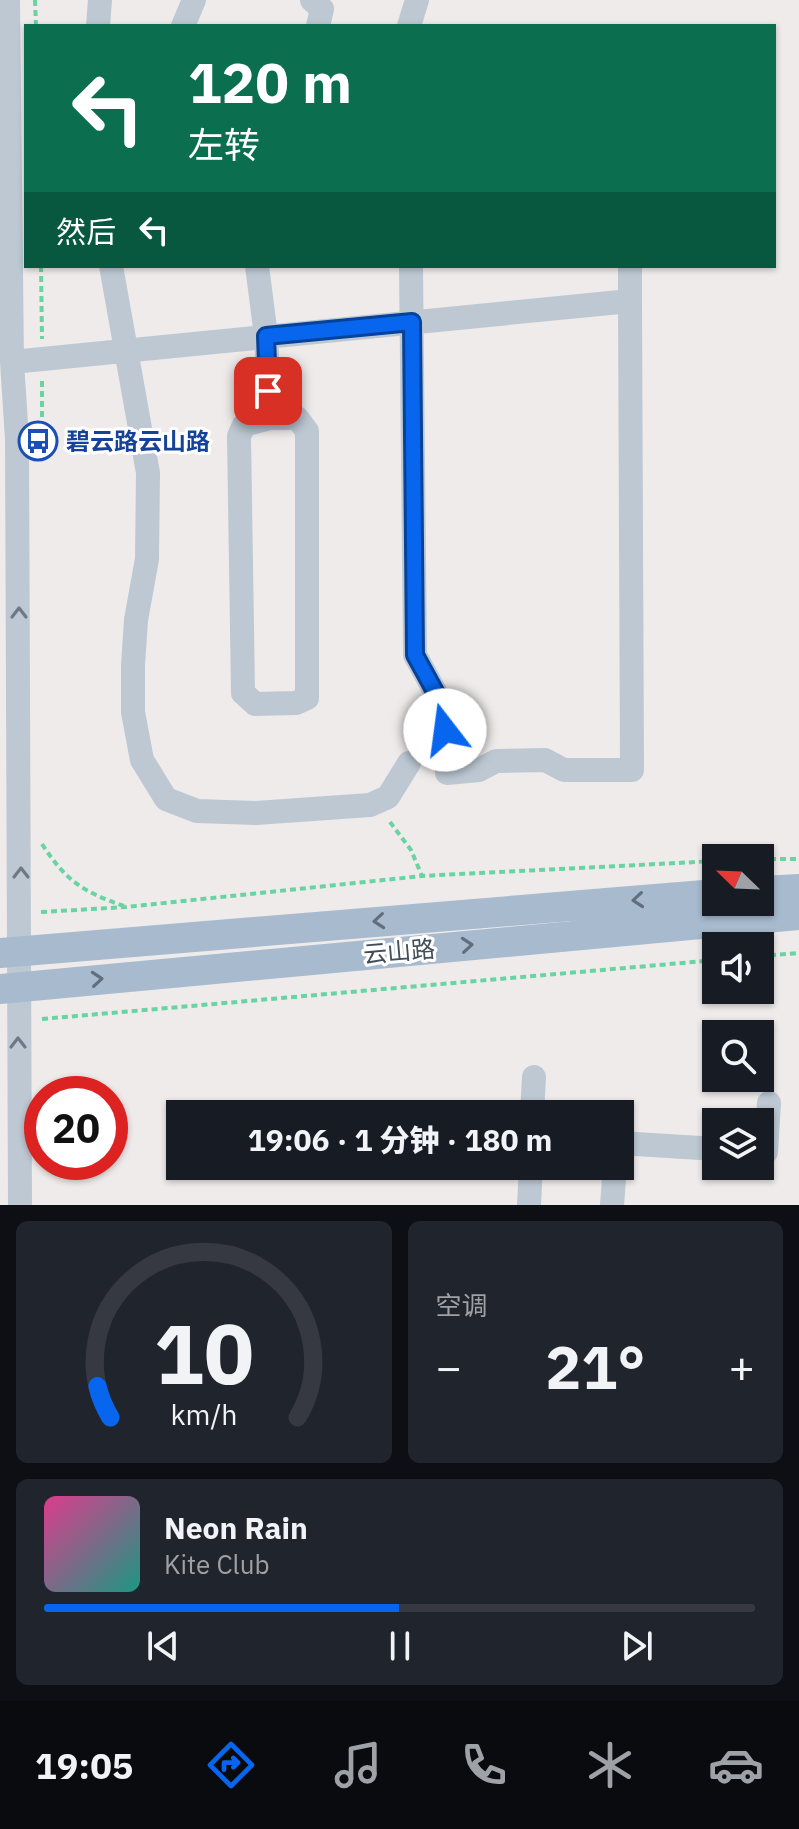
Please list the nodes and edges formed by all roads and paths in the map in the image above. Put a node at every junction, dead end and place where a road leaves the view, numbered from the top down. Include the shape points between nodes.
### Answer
1 (8, 0) edge
2 (35, 0) edge
3 (100, 0) edge
4 (194, 0) edge
5 (312, 0) edge
6 (417, 0) edge
7 (36, 24) edge
8 (98, 24) edge
9 (184, 24) edge
10 (318, 24) edge
11 (410, 24) edge
12 (111, 268) edge
13 (257, 268) edge
14 (411, 268) edge
15 (630, 268) edge
16 (630, 301) junction
17 (412, 322) junction
18 (266, 336) junction
19 (124, 350) junction
20 (12, 362) junction
21 (270, 418) junction
22 (409, 763) dead end
23 (370, 805) junction
24 (38, 839) dead end
25 (774, 859) edge
26 (799, 859) edge
27 (702, 862) edge
28 (422, 876) junction
29 (799, 889) edge
30 (774, 890) edge
31 (702, 895) edge
32 (126, 907) junction
33 (21, 915) junction
34 (799, 915) edge
35 (10, 952) edge
36 (799, 953) edge
37 (774, 955) edge
38 (702, 961) edge
39 (10, 988) edge
40 (18, 1021) junction
41 (534, 1077) dead end
42 (533, 1100) edge
43 (769, 1103) dead end
44 (769, 1108) edge
45 (634, 1144) edge
46 (702, 1148) edge
47 (530, 1180) edge
48 (614, 1180) edge
49 (20, 1205) edge
50 (529, 1205) edge
51 (612, 1205) edge

1 - 20 street
2 - 7 path
3 - 8 street
4 - 9 street
5 - 10 street via 322,9
6 - 11 street
12 - 19 street
13 - 18 street
14 - 17 street
15 - 16 street
16 - 17 street
16 - 17 street via 632,770 564,770 545,760 496,761 479,770 447,773 444,708 415,655
17 - 18 street
18 - 19 street
18 - 21 street
19 - 20 street
19 - 23 street via 148,473 147,559 133,665 133,712 142,760 166,799 197,811 256,813
33 -> 20 street
21 - 21 street via 297,418 307,431 307,698 255,704 243,693 239,436 244,425
22 - 23 street via 388,797
23 - 28 path via 395,826
24 - 32 path via 60,872 89,894
25 - 26 path
27 - 28 path
28 - 32 path
29 - 30 main road
31 -> 35 main road, 云山路
32 - 33 path
33 - 35 street
39 -> 34 main road, 云山路
35 - 39 street
36 - 37 path
38 - 40 path
39 - 40 street
49 -> 40 street
41 - 42 street
43 - 44 street
45 - 46 street
47 - 50 street
48 - 51 street

